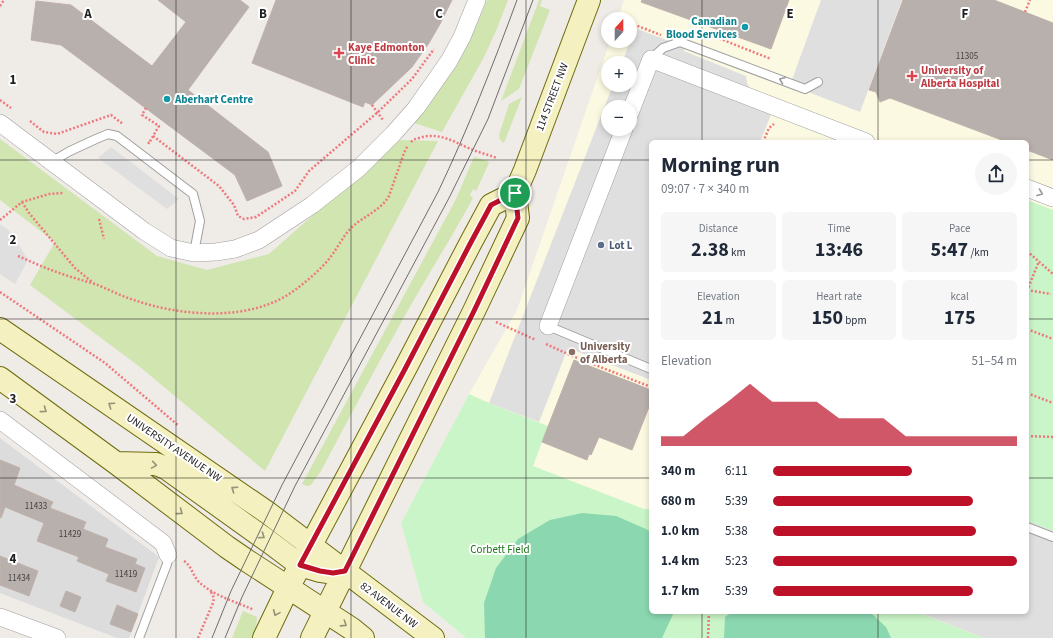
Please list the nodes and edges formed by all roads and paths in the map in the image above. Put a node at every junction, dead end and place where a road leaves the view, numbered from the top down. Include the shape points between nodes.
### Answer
1 (4, 0) edge
2 (477, 0) edge
3 (589, 0) edge
4 (1030, 0) edge
5 (0, 6) edge
6 (1025, 12) dead end
7 (637, 26) edge
8 (680, 42) junction
9 (437, 45) dead end
10 (651, 59) junction
11 (818, 82) dead end
12 (0, 100) edge
13 (635, 100) edge
14 (372, 105) dead end
15 (146, 108) dead end
16 (13, 109) dead end
17 (378, 112) junction
18 (25, 118) dead end
19 (0, 123) edge
20 (124, 124) dead end
21 (386, 124) dead end
22 (153, 136) junction
23 (621, 136) edge
24 (142, 138) dead end
25 (861, 140) edge
26 (408, 145) dead end
27 (497, 158) dead end
28 (51, 162) junction
29 (1029, 189) edge
30 (91, 192) junction
31 (515, 193) junction
32 (1053, 198) edge
33 (22, 202) junction
34 (0, 220) edge
35 (194, 253) junction
36 (1029, 253) edge
37 (1039, 261) junction
38 (1053, 274) edge
39 (94, 284) dead end
40 (1029, 285) edge
41 (1029, 290) edge
42 (0, 292) edge
43 (1051, 294) dead end
44 (496, 322) dead end
45 (548, 326) joint
46 (0, 329) edge
47 (1029, 330) edge
48 (1053, 339) edge
49 (0, 346) edge
50 (36, 354) junction
51 (649, 367) edge
52 (0, 378) edge
53 (649, 386) edge
54 (1029, 394) edge
55 (1053, 403) edge
56 (0, 420) edge
57 (181, 427) dead end
58 (1029, 436) edge
59 (1053, 437) edge
60 (116, 463) junction
61 (1029, 528) edge
62 (1053, 537) edge
63 (311, 545) junction
64 (168, 555) junction
65 (300, 565) junction
66 (345, 571) junction
67 (288, 588) junction
68 (210, 590) junction
69 (254, 610) dead end
70 (325, 612) junction
71 (709, 614) edge
72 (0, 617) edge
73 (57, 638) edge
74 (139, 638) edge
75 (198, 638) edge
76 (264, 638) edge
77 (312, 638) edge
78 (363, 638) edge
79 (433, 638) edge
80 (708, 638) edge

1 - 5 path
2 - 35 street via 459,43 431,87 394,133 359,168 312,205 258,240 235,249
3 - 31 main road, 114 STREET NW
4 - 6 path
7 - 8 path
8 - 10 lane via 663,48
11 -> 8 lane via 805,89
9 - 17 path via 412,79
10 - 13 street
10 - 25 street
12 - 16 path
14 - 17 path
15 - 22 path via 142,115 160,126
17 - 21 path
17 - 22 path via 309,171 295,191 256,217 244,219 238,216 234,205 219,186
18 - 20 path via 44,132 57,134 111,115
19 - 28 street
22 - 24 path via 149,143
23 - 45 street
26 - 27 path via 426,136 437,136
28 - 30 street
28 - 35 lane via 96,138 108,134 116,136 192,194 200,221
29 -> 32 street
30 - 33 path via 49,194
30 - 35 street via 158,241 171,248
31 - 63 main road via 491,205
31 - 66 main road via 518,218
33 - 34 path
33 - 39 path via 75,268
36 - 37 path
37 - 38 path
37 - 40 path
41 - 43 path
42 - 57 path via 105,363
44 - 53 path
45 - 51 lane
46 - 50 main road, UNIVERSITY AVENUE NW
47 - 48 path
49 - 50 main road
63 -> 50 main road, UNIVERSITY AVENUE NW
52 -> 60 main road
54 - 55 path
56 - 64 street via 163,542
58 - 59 path
60 -> 65 main road via 156,464 166,468
60 -> 67 main road via 227,547
61 - 62 lane
63 - 65 main road
63 - 66 main road, UNIVERSITY AVENUE NW
64 - 68 path via 186,562 196,579
64 - 74 lane via 167,564
65 - 66 main road via 333,573
65 - 67 main road
66 - 70 main road
66 - 79 main road, 82 AVENUE NW
67 - 70 main road
67 -> 76 main road
68 - 69 path
68 - 75 path via 214,598 213,603
70 - 77 main road
70 -> 78 main road
71 - 80 path
72 - 73 street

